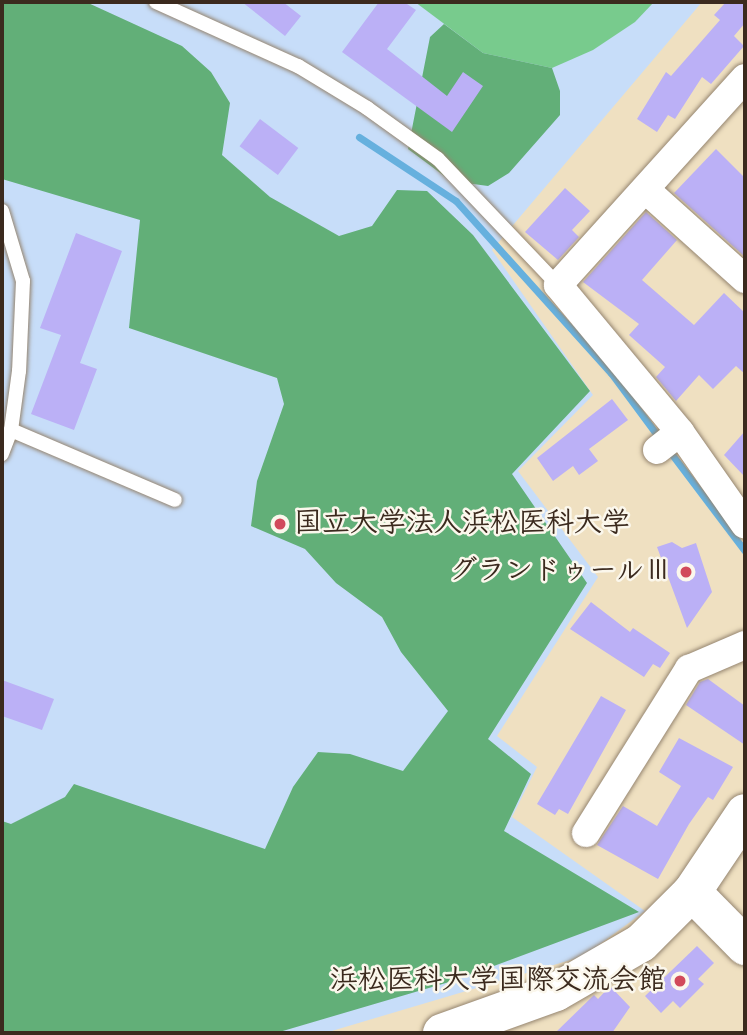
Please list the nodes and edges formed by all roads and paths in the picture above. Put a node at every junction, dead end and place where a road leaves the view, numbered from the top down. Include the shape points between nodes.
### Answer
1 (156, 2) edge
2 (745, 78) edge
3 (646, 190) junction
4 (2, 211) edge
5 (745, 279) edge
6 (558, 285) junction
7 (11, 430) junction
8 (680, 432) junction
9 (657, 450) dead end
10 (2, 454) edge
11 (175, 500) dead end
12 (745, 526) edge
13 (745, 645) edge
14 (745, 813) edge
15 (586, 833) dead end
16 (692, 892) junction
17 (745, 947) edge
18 (442, 1033) edge

1 - 6 lane via 298,65 387,123 438,159
2 - 3 street
3 - 5 street
3 - 6 street
4 - 7 lane via 23,281
6 - 8 street
7 - 10 lane
7 - 11 lane
8 - 9 street
8 - 12 street
13 - 15 street via 689,669
14 - 16 street
16 - 17 street
16 - 18 street via 616,960 556,992

